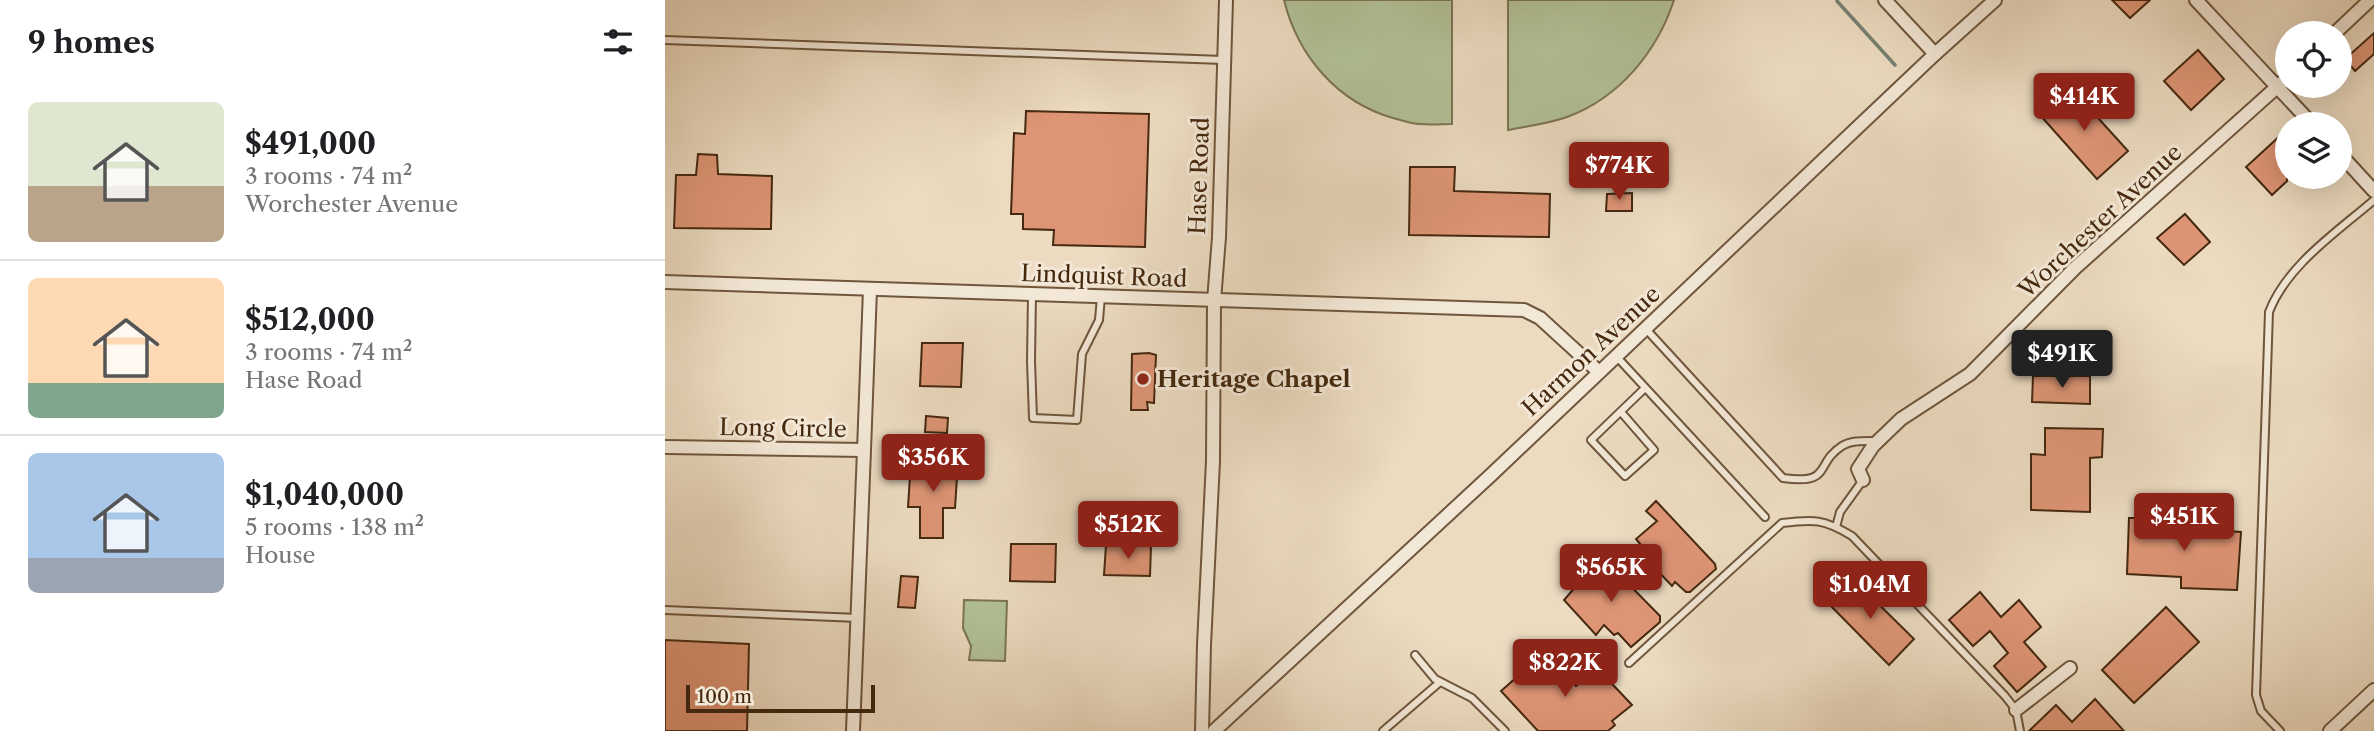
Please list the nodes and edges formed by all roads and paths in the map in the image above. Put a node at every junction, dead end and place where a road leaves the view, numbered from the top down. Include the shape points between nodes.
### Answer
1 (1226, 0) edge
2 (1885, 0) edge
3 (1995, 0) edge
4 (2196, 0) edge
5 (2370, 0) edge
6 (2348, 21) edge
7 (665, 40) edge
8 (1935, 54) junction
9 (1223, 60) junction
10 (2275, 85) edge
11 (2275, 89) edge
12 (2287, 98) edge
13 (2301, 112) edge
14 (2352, 167) edge
15 (2374, 191) edge
16 (2374, 200) edge
17 (665, 282) edge
18 (870, 289) junction
19 (1032, 294) junction
20 (1101, 297) junction
21 (1214, 301) junction
22 (1645, 328) junction
23 (1616, 356) junction
24 (1599, 372) junction
25 (1645, 388) junction
26 (1621, 412) junction
27 (1879, 440) junction
28 (666, 447) edge
29 (864, 450) junction
30 (1863, 480) joint
31 (1765, 517) dead end
32 (1836, 527) junction
33 (665, 610) edge
34 (858, 618) junction
35 (1415, 655) dead end
36 (1629, 663) dead end
37 (2070, 668) dead end
38 (1440, 682) junction
39 (2374, 690) edge
40 (2016, 710) junction
41 (853, 731) edge
42 (1202, 731) edge
43 (1213, 731) edge
44 (1383, 731) edge
45 (1505, 731) edge
46 (2020, 731) edge
47 (2280, 731) edge
48 (2330, 731) edge

1 - 9 street, Hase Road
2 - 8 street
3 - 8 street, Harmon Avenue
4 - 10 street
5 - 6 street
7 - 9 lane
8 - 22 street, Harmon Avenue
9 - 21 street, Hase Road
11 - 27 street, Worchester Avenue via 2075,268 1970,374 1901,419
12 - 13 street
14 - 15 street
16 - 47 lane via 2299,266 2275,297 2269,313 2256,695 2261,711
17 - 18 street, Lindquist Road
18 - 19 street, Lindquist Road
18 - 29 street, Long Circle
19 - 20 street, Lindquist Road
19 - 20 lane via 1033,418 1077,420 1082,354 1099,320
20 - 21 street, Lindquist Road
21 - 24 street, Lindquist Road via 1524,310 1540,318
21 - 42 street, Hase Road
22 - 23 street, Harmon Avenue
22 - 27 lane via 1783,478 1814,478 1845,443
23 - 24 street, Harmon Avenue
23 - 25 lane
24 - 43 street, Harmon Avenue
25 - 26 lane
25 - 31 lane
26 - 26 lane via 1591,440 1625,476 1654,450
27 - 30 street, Worchester Avenue via 1858,469
28 - 29 street, Long Circle
29 - 34 street
30 - 32 lane via 1840,512
32 - 36 lane via 1806,520 1782,523
32 - 40 lane via 1852,536
33 - 34 lane
34 - 41 street
35 - 38 lane
37 - 40 street
38 - 44 lane
38 - 45 lane via 1472,698
39 - 48 street
40 - 46 lane

